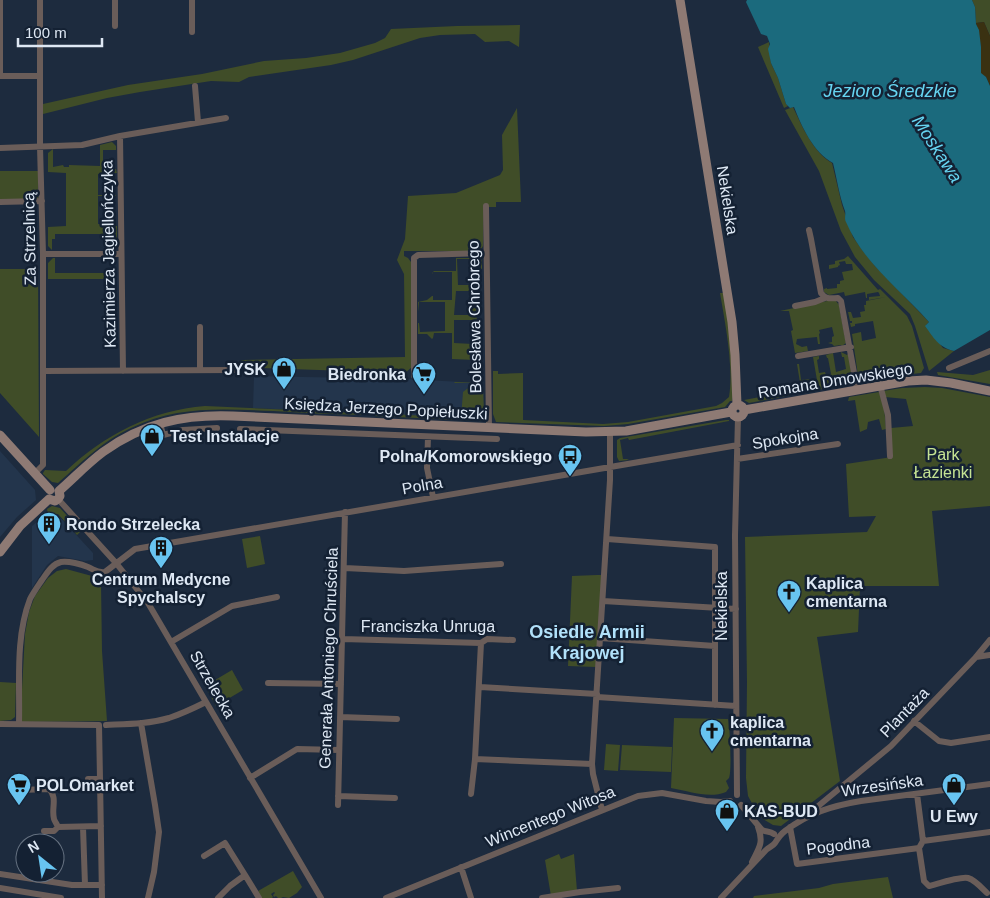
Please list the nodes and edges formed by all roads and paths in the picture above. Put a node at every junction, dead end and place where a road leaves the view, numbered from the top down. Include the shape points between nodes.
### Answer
1 (0, 0) edge
2 (40, 0) edge
3 (115, 0) edge
4 (192, 0) edge
5 (680, 0) edge
6 (115, 26) dead end
7 (192, 32) dead end
8 (40, 76) junction
9 (195, 86) dead end
10 (226, 118) dead end
11 (198, 122) junction
12 (120, 136) junction
13 (40, 147) junction
14 (0, 148) edge
15 (42, 201) junction
16 (0, 202) edge
17 (486, 206) dead end
18 (809, 230) dead end
19 (486, 253) junction
20 (43, 254) junction
21 (121, 254) junction
22 (824, 298) junction
23 (795, 306) dead end
24 (200, 327) dead end
25 (850, 347) junction
26 (990, 350) edge
27 (798, 356) dead end
28 (949, 368) dead end
29 (200, 370) junction
30 (236, 370) dead end
31 (122, 371) junction
32 (44, 372) junction
33 (414, 376) dead end
34 (880, 385) junction
35 (857, 389) junction
36 (990, 391) edge
37 (737, 411) junction
38 (160, 423) junction
39 (217, 428) dead end
40 (489, 428) junction
41 (240, 429) dead end
42 (610, 432) junction
43 (0, 435) edge
44 (428, 437) junction
45 (497, 439) dead end
46 (838, 444) dead end
47 (738, 445) junction
48 (890, 456) dead end
49 (737, 459) junction
50 (610, 467) junction
51 (35, 473) junction
52 (54, 495) junction
53 (433, 497) junction
54 (346, 512) junction
55 (607, 539) junction
56 (0, 552) edge
57 (116, 563) junction
58 (501, 564) dead end
59 (345, 568) junction
60 (276, 596) dead end
61 (603, 601) junction
62 (715, 608) junction
63 (736, 609) junction
64 (600, 638) junction
65 (342, 639) junction
66 (513, 640) dead end
67 (990, 640) edge
68 (171, 642) junction
69 (481, 643) junction
70 (715, 646) junction
71 (990, 655) edge
72 (976, 657) junction
73 (268, 683) dead end
74 (341, 684) junction
75 (480, 687) junction
76 (597, 696) junction
77 (206, 702) junction
78 (715, 705) junction
79 (736, 706) junction
80 (340, 717) junction
81 (397, 719) dead end
82 (914, 721) junction
83 (141, 723) junction
84 (0, 724) edge
85 (20, 724) junction
86 (102, 725) junction
87 (990, 737) edge
88 (339, 750) junction
89 (475, 759) junction
90 (592, 764) junction
91 (250, 778) junction
92 (88, 779) dead end
93 (100, 779) junction
94 (990, 784) edge
95 (20, 790) dead end
96 (471, 794) dead end
97 (916, 794) junction
98 (737, 795) junction
99 (338, 796) junction
100 (831, 796) junction
101 (395, 798) dead end
102 (730, 801) junction
103 (338, 805) dead end
104 (741, 805) junction
105 (833, 807) junction
106 (602, 810) junction
107 (800, 821) junction
108 (101, 826) junction
109 (58, 827) junction
110 (83, 827) junction
111 (790, 827) junction
112 (44, 831) dead end
113 (990, 832) edge
114 (762, 837) junction
115 (775, 837) junction
116 (923, 840) junction
117 (769, 847) junction
118 (920, 848) junction
119 (204, 856) dead end
120 (461, 868) junction
121 (749, 868) junction
122 (0, 874) edge
123 (245, 875) junction
124 (85, 885) junction
125 (102, 885) junction
126 (0, 888) edge
127 (618, 888) dead end
128 (988, 892) edge
129 (61, 898) edge
130 (102, 898) edge
131 (148, 898) edge
132 (218, 898) edge
133 (259, 898) edge
134 (321, 898) edge
135 (386, 898) edge
136 (471, 898) edge
137 (542, 898) edge
138 (721, 898) edge
139 (980, 898) edge

1 - 8 street via 0,76
2 - 8 street, Za Strzelnicą
3 - 6 street
4 - 7 street
5 - 37 street, Nekielska via 732,322
8 - 13 street, Za Strzelnicą
9 - 11 street
10 - 11 street
11 - 12 street
12 - 13 street via 82,146
12 - 21 street, Kazimierza Jagiellończyka
13 - 14 street
13 - 15 street, Za Strzelnicą
15 - 16 street
15 - 20 street, Za Strzelnicą
17 - 19 street, Bolesława Chrobrego
18 - 22 street
19 - 33 street via 415,257
19 - 40 street, Bolesława Chrobrego
20 - 21 street
20 - 32 street, Za Strzelnicą
21 - 31 street, Kazimierza Jagiellończyka
22 - 23 street
22 - 25 street via 842,301
24 - 29 street
25 - 27 street
25 - 35 street
26 - 28 street
29 - 30 street
29 - 31 street
31 - 32 street
32 - 51 street, Za Strzelnicą via 43,465
34 - 35 street, Romana Dmowskiego
34 - 36 street, Romana Dmowskiego via 926,380
34 - 48 street via 888,420
35 - 37 street, Romana Dmowskiego
37 - 42 street, Księdza Jerzego Popiełuszki
37 - 47 street, Nekielska
38 - 39 street via 163,434
38 - 40 street, Księdza Jerzego Popiełuszki via 213,415
38 - 52 street, Księdza Jerzego Popiełuszki via 119,442 84,467
40 - 42 street, Księdza Jerzego Popiełuszki
41 - 44 street
42 - 50 street
43 - 51 street, Strzelecka
44 - 45 street
44 - 53 street via 427,468
46 - 49 street, Spokojna
47 - 49 street, Nekielska
47 - 50 street, Polna
49 - 63 street, Nekielska
50 - 53 street, Polna
50 - 55 street
51 - 52 street, Strzelecka
52 - 56 street, Księdza Jerzego Popiełuszki via 20,526
52 - 57 street, Strzelecka
53 - 54 street, Polna
54 - 57 street, Polna via 135,549
54 - 59 street, Generała Antoniego Chruściela
55 - 61 street
55 - 62 street via 714,547
57 - 68 street, Strzelecka via 148,603
57 - 85 street, Polna via 99,573 87,566 62,562 47,572 31,597 20,648
58 - 59 street via 404,571
59 - 65 street, Generała Antoniego Chruściela
60 - 68 street via 232,606
61 - 62 street
61 - 64 street
62 - 63 street
62 - 70 street
63 - 79 street, Nekielska
64 - 70 street
64 - 76 street
65 - 69 street, Franciszka Unruga
65 - 74 street, Generała Antoniego Chruściela
66 - 69 street, Franciszka Unruga via 488,639
67 - 72 street, Plantaża
68 - 77 street, Strzelecka
69 - 75 street
70 - 78 street
71 - 72 street
72 - 82 street, Plantaża
73 - 74 street
74 - 80 street, Generała Antoniego Chruściela
75 - 76 street
75 - 89 street
76 - 78 street
76 - 90 street
77 - 83 street via 172,717
77 - 91 street, Strzelecka
78 - 79 street
79 - 98 street, Nekielska
80 - 81 street
80 - 88 street, Generała Antoniego Chruściela
82 - 87 street via 939,741 950,743
82 - 100 street, Plantaża via 891,746
83 - 86 street
83 - 131 street via 159,832
84 - 85 street
85 - 86 street
86 - 93 street
88 - 91 street via 297,749
88 - 99 street, Generała Antoniego Chruściela
89 - 90 street
89 - 96 street
90 - 106 street
91 - 134 street, Strzelecka
92 - 93 street
93 - 108 street
94 - 97 street, Wrzesińska
95 - 109 street via 49,789 53,793 54,819
97 - 105 street, Wrzesińska
97 - 116 street
98 - 102 street
98 - 104 street via 743,800
99 - 101 street
99 - 103 street, Generała Antoniego Chruściela
100 - 105 street
100 - 107 street, Plantaża
102 - 104 street via 733,806
102 - 106 street, Wincentego Witosa via 706,801 662,793 638,796
104 - 114 street via 758,826
105 - 107 street, Wrzesińska
106 - 120 street, Wincentego Witosa
107 - 111 street, Wrzesińska
108 - 110 street
108 - 125 street
109 - 110 street
109 - 112 street via 54,831
110 - 124 street
111 - 115 street, Wrzesińska
111 - 118 street, Pogodna via 797,864
113 - 116 street
114 - 115 street via 770,831
114 - 117 street via 764,846
114 - 121 street via 761,847
115 - 117 street via 774,844
116 - 118 street
117 - 121 street
118 - 128 street via 924,881 929,886 968,878
119 - 123 street via 225,843
120 - 135 street, Wincentego Witosa
120 - 136 street
121 - 138 street
122 - 124 street
123 - 132 street
123 - 133 street
124 - 125 street
125 - 130 street
126 - 129 street
127 - 137 street
128 - 139 street

